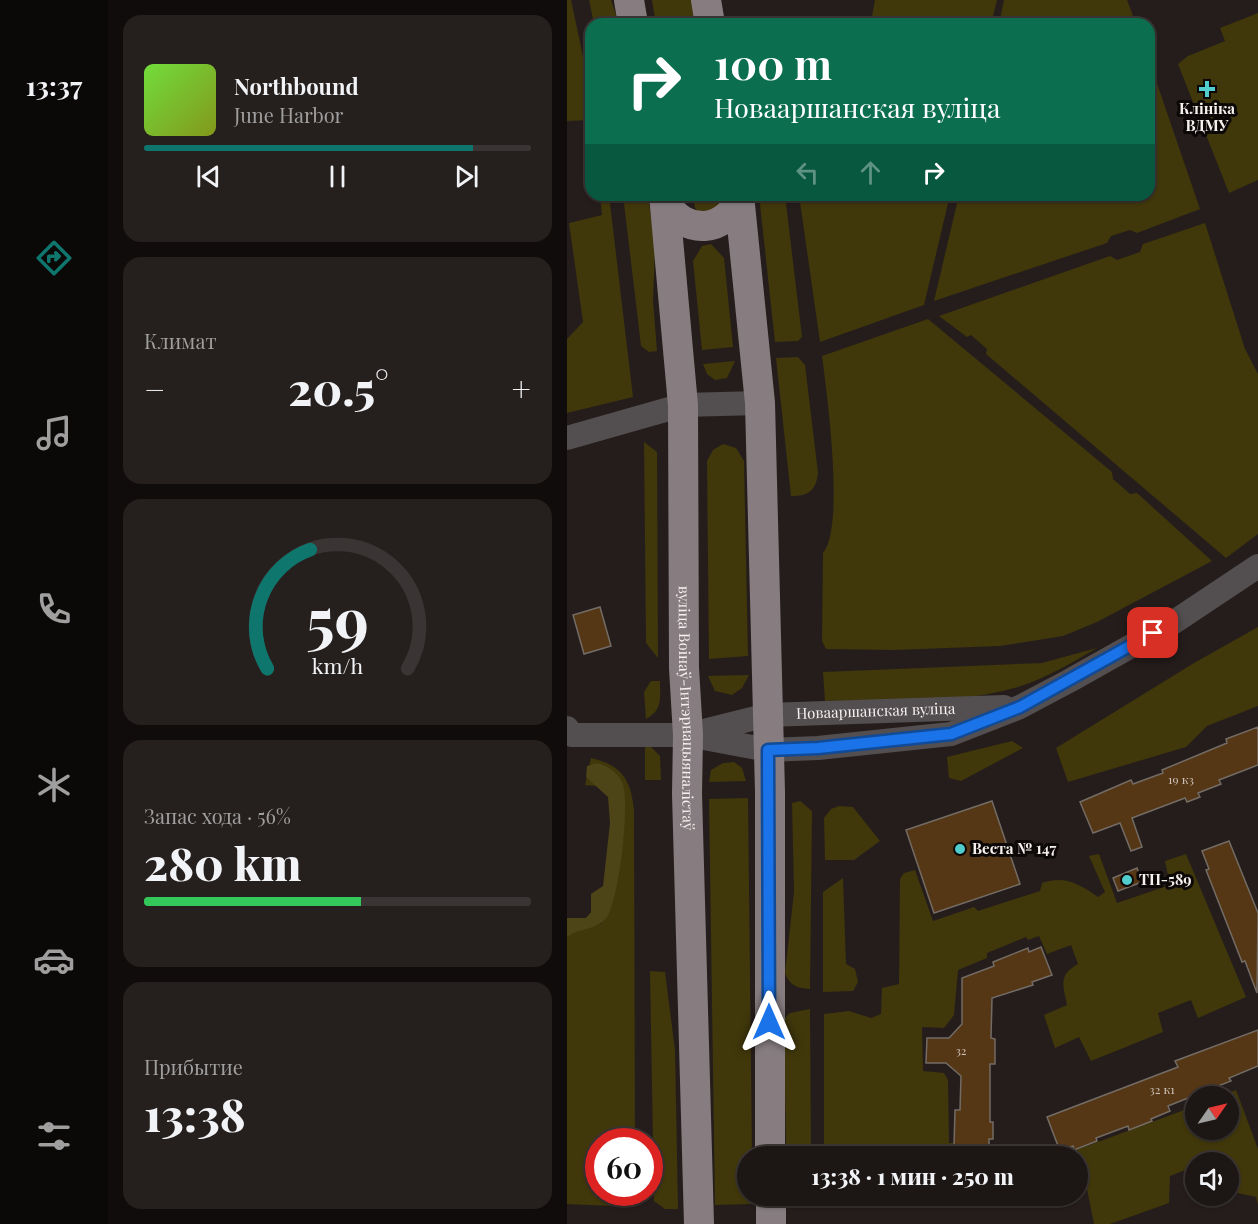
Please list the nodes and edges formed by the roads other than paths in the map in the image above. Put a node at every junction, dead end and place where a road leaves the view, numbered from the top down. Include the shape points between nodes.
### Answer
1 (629, 0) edge
2 (706, 0) edge
3 (632, 18) edge
4 (709, 18) edge
5 (665, 201) edge
6 (666, 201) edge
7 (736, 201) edge
8 (740, 201) edge
9 (745, 255) junction
10 (672, 266) junction
11 (760, 403) junction
12 (683, 405) junction
13 (567, 438) edge
14 (1258, 567) edge
15 (1020, 707) junction
16 (767, 715) junction
17 (567, 728) edge
18 (688, 735) junction
19 (768, 750) junction
20 (770, 1146) edge
21 (771, 1206) edge
22 (699, 1224) edge
23 (771, 1224) edge

1 - 3 main road
2 - 4 main road
5 - 10 main road, вуліца Воінаў-Інтэрнацыяналістаў
6 - 7 main road via 676,218 701,227 726,219
8 - 9 main road
9 - 10 main road via 730,241 701,237 686,244
9 - 11 main road
10 - 12 main road, вуліца Воінаў-Інтэрнацыяналістаў
11 - 12 street
11 - 16 main road
12 - 13 street
12 - 18 main road, вуліца Воінаў-Інтэрнацыяналістаў
14 - 15 street, Новааршанская вуліца via 1174,622
15 - 16 street, Новааршанская вуліца
15 - 19 street, Новааршанская вуліца via 951,734
16 - 18 street, Новааршанская вуліца
16 - 19 main road
17 - 18 street via 572,735
18 - 19 street, Новааршанская вуліца
18 - 22 main road, вуліца Воінаў-Інтэрнацыяналістаў
19 - 20 main road
21 - 23 main road

